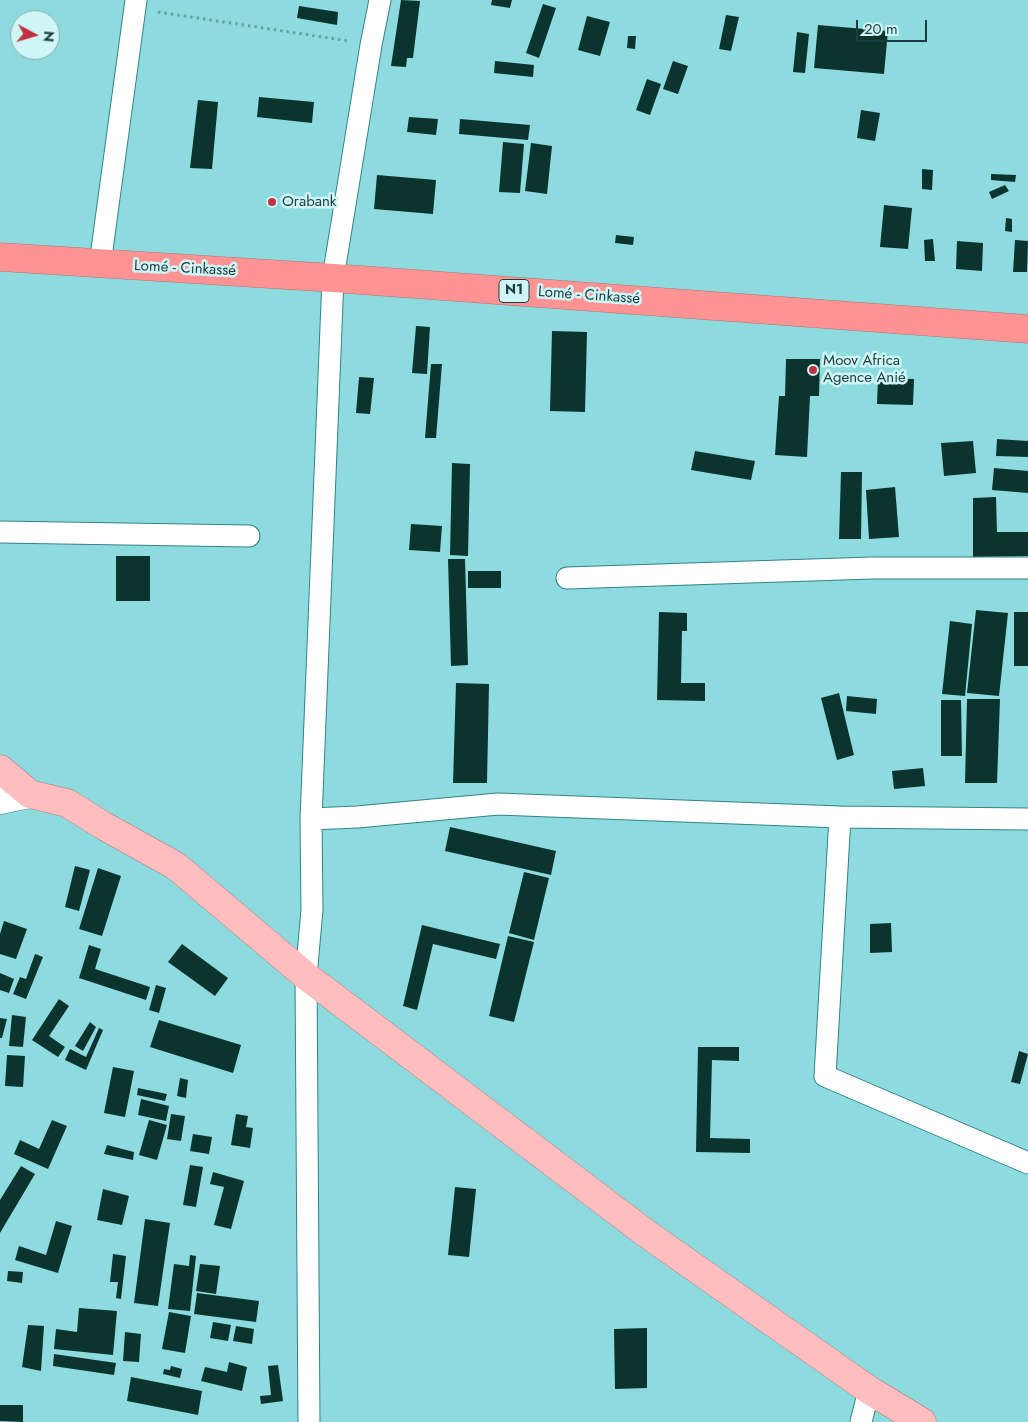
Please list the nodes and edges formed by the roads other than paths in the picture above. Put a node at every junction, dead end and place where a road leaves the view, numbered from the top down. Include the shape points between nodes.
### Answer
1 (380, 0) edge
2 (135, 4) edge
3 (0, 256) edge
4 (100, 264) junction
5 (334, 278) junction
6 (1028, 329) edge
7 (0, 532) edge
8 (249, 536) dead end
9 (1028, 568) edge
10 (567, 578) dead end
11 (0, 768) edge
12 (30, 794) junction
13 (0, 800) edge
14 (840, 817) junction
15 (311, 819) junction
16 (1028, 819) edge
17 (306, 976) junction
18 (1028, 1163) edge
19 (869, 1390) junction
20 (309, 1422) edge
21 (862, 1422) edge
22 (922, 1422) edge

1 - 5 street
2 - 4 street
3 - 4 highway, Lomé - Cinkassé / N1
4 - 5 highway, Lomé - Cinkassé / N1
5 - 6 highway, Lomé - Cinkassé / N1
5 - 15 street
7 - 8 street
9 - 10 street via 872,568
11 - 12 main road
12 - 13 street
12 - 17 main road via 67,803 176,866
14 - 15 street via 498,804
14 - 16 street
14 - 18 street via 824,1076
15 - 17 street via 312,910
17 - 19 main road via 639,1228
17 - 20 street
19 - 21 street
19 - 22 main road

